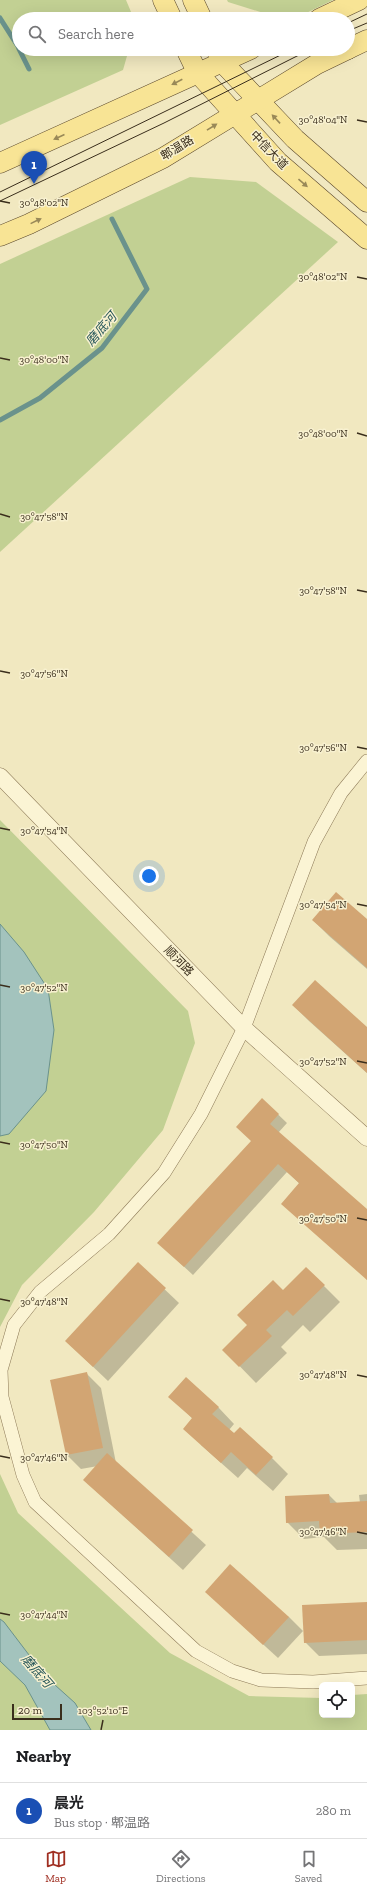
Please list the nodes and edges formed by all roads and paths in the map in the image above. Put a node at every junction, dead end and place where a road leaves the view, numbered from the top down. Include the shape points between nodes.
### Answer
1 (163, 0) edge
2 (193, 0) edge
3 (359, 0) edge
4 (169, 12) edge
5 (199, 12) edge
6 (334, 12) edge
7 (367, 40) edge
8 (355, 46) edge
9 (189, 56) edge
10 (218, 56) edge
11 (220, 56) edge
12 (334, 56) edge
13 (197, 72) junction
14 (257, 99) junction
15 (234, 113) junction
16 (0, 163) edge
17 (367, 202) edge
18 (0, 236) edge
19 (367, 239) edge
20 (367, 760) edge
21 (0, 776) edge
22 (244, 1028) junction
23 (367, 1138) edge
24 (367, 1678) edge

1 - 4 main road
2 - 5 main road
3 - 6 main road
7 - 8 main road, 郫温路
9 - 13 main road, 中信大道
10 - 13 main road
11 - 14 main road
12 - 14 main road, 郫温路
13 - 15 main road, 中信大道
13 -> 16 main road
14 - 15 main road, 郫温路
17 -> 14 main road via 295,139
18 -> 15 main road, 郫温路 via 163,158
15 -> 19 main road, 中信大道 via 278,162
20 - 22 street via 341,793 314,842
21 - 22 street, 顺河路
22 - 23 street, 顺河路
22 - 24 street via 201,1114 164,1173 110,1234 40,1292 14,1325 1,1370 2,1397 23,1475 35,1502 196,1651 232,1671 261,1680 313,1682

